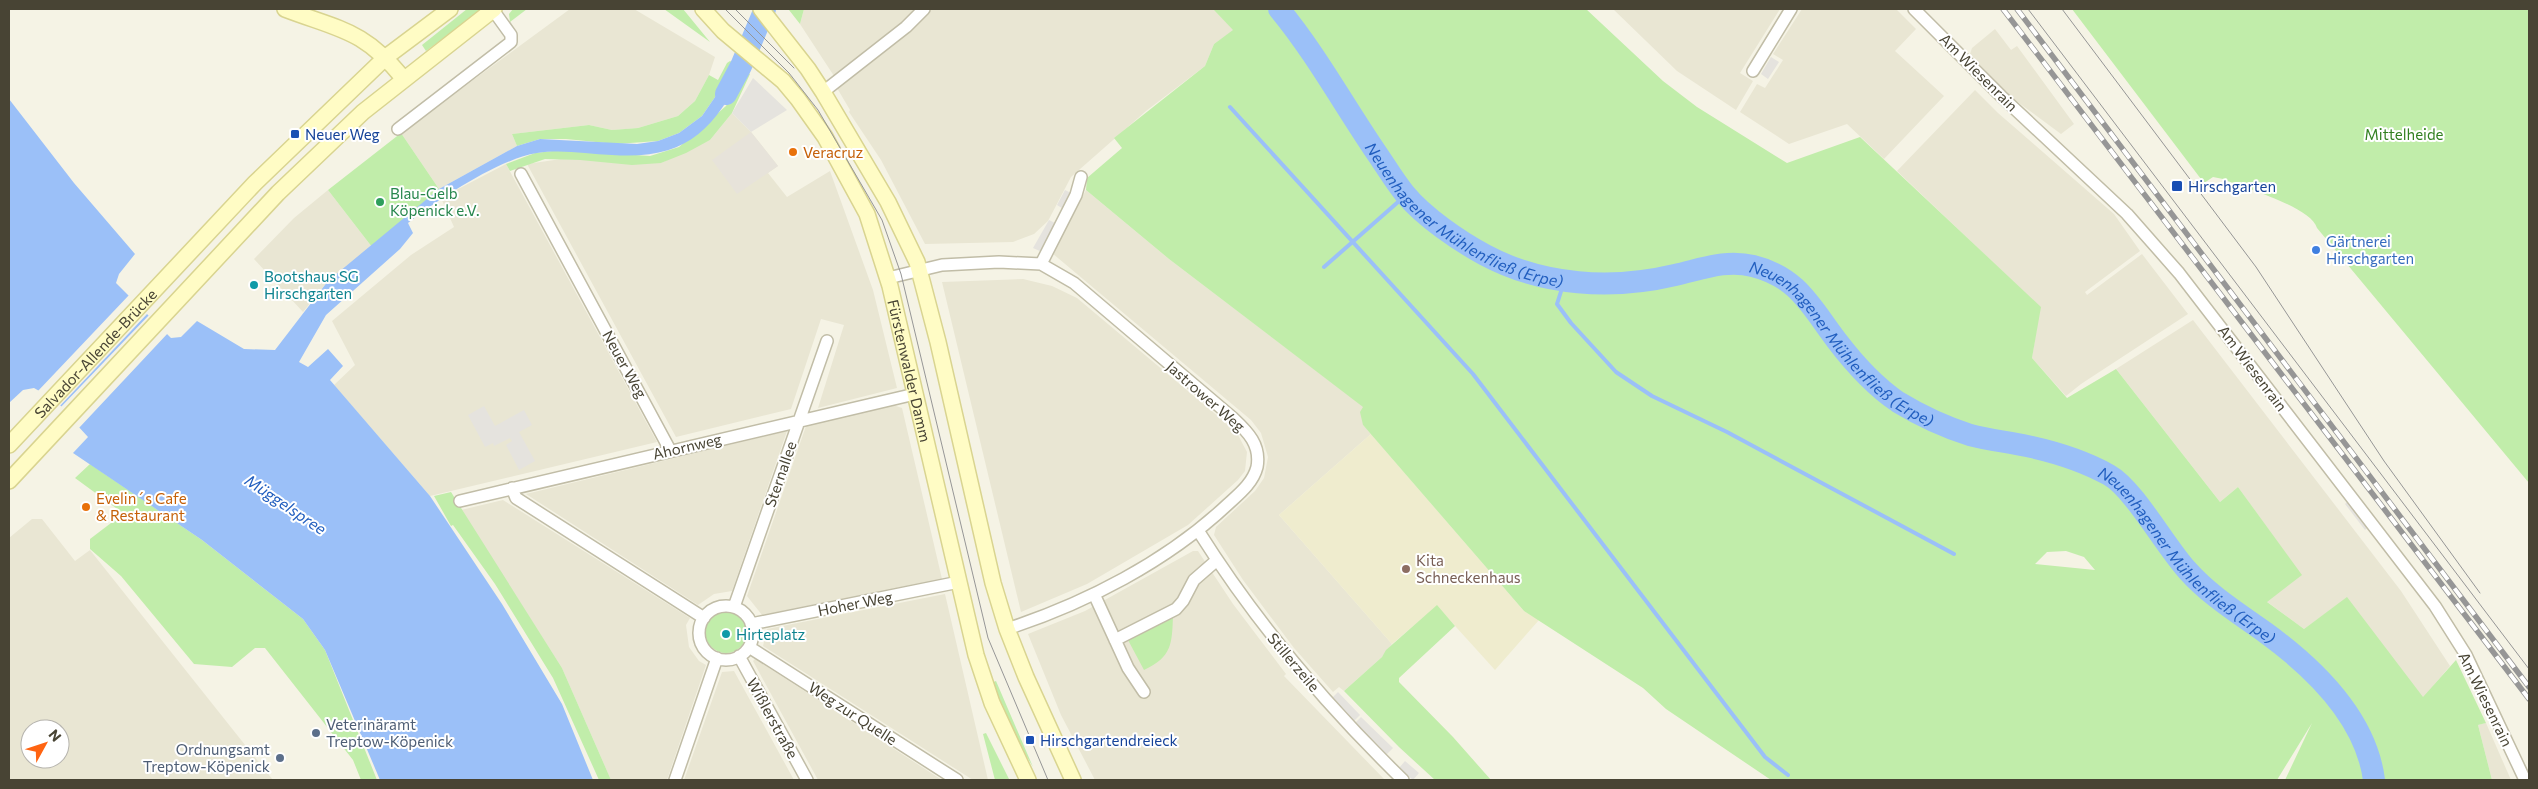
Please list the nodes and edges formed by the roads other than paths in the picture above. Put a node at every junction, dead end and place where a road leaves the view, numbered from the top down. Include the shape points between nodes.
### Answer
1 (285, 9) edge
2 (450, 9) edge
3 (494, 9) edge
4 (703, 9) edge
5 (761, 9) edge
6 (924, 9) edge
7 (1791, 9) edge
8 (1914, 9) edge
9 (386, 57) junction
10 (1753, 70) dead end
11 (403, 78) junction
12 (823, 92) junction
13 (398, 129) dead end
14 (521, 174) dead end
15 (1081, 177) dead end
16 (1041, 264) junction
17 (920, 270) junction
18 (888, 278) junction
19 (827, 341) dead end
20 (915, 394) junction
21 (799, 420) junction
22 (10, 443) edge
23 (670, 450) junction
24 (9, 481) edge
25 (512, 488) junction
26 (460, 501) dead end
27 (1199, 532) junction
28 (1217, 560) junction
29 (959, 582) junction
30 (1094, 594) junction
31 (734, 607) junction
32 (704, 618) junction
33 (751, 624) junction
34 (1007, 628) junction
35 (1115, 640) junction
36 (749, 647) junction
37 (739, 656) junction
38 (717, 658) junction
39 (1144, 692) dead end
40 (675, 780) edge
41 (806, 780) edge
42 (957, 780) edge
43 (1028, 780) edge
44 (1073, 780) edge
45 (1403, 780) edge
46 (2524, 780) edge

1 - 9 main road via 365,39
2 - 9 main road, Salvador-Allende-Brücke
3 - 11 main road, Salvador-Allende-Brücke
3 - 13 street via 511,35 511,42
4 - 18 main road, Fürstenwalder Damm via 723,31 783,81 825,137 867,214
5 - 12 main road
6 - 12 street
7 - 10 street
8 - 46 street, Am Wiesenrain via 2127,214 2207,308 2444,620 2466,655
9 - 11 main road
9 - 22 main road, Salvador-Allende-Brücke via 255,183
11 - 24 main road, Salvador-Allende-Brücke via 278,193
12 - 17 main road via 888,202
14 - 23 street, Neuer Weg
15 - 16 street via 1076,195
16 - 17 street, Jastrower Weg via 982,262
16 - 27 street, Jastrower Weg via 1074,283 1253,438 1258,454 1252,479
17 - 18 street, Jastrower Weg
17 - 34 main road via 993,583
18 - 20 main road, Fürstenwalder Damm
19 - 21 street, Sternallee
20 - 21 street, Ahornweg
20 - 29 main road, Fürstenwalder Damm
21 - 23 street, Ahornweg
21 - 31 street, Sternallee
23 - 25 street, Ahornweg
25 - 26 street, Ahornweg
25 - 32 street via 516,498
27 - 28 street, Stillerzeile
27 - 30 street, Jastrower Weg
28 - 35 street via 1194,580 1176,610
28 - 45 street, Stillerzeile via 1247,604 1304,675 1359,737
29 - 33 street, Hoher Weg
29 - 43 main road, Fürstenwalder Damm via 984,682
30 - 34 street, Jastrower Weg via 1055,612
30 - 35 street
31 - 32 street via 714,609
31 - 33 street via 745,613
32 - 38 street via 699,633 701,641 704,648
33 - 36 street via 753,636
34 - 44 main road
35 - 39 street
36 - 37 street
36 - 42 street, Weg zur Quelle
37 - 38 street
37 - 41 street, Wißlerstraße
38 - 40 street

